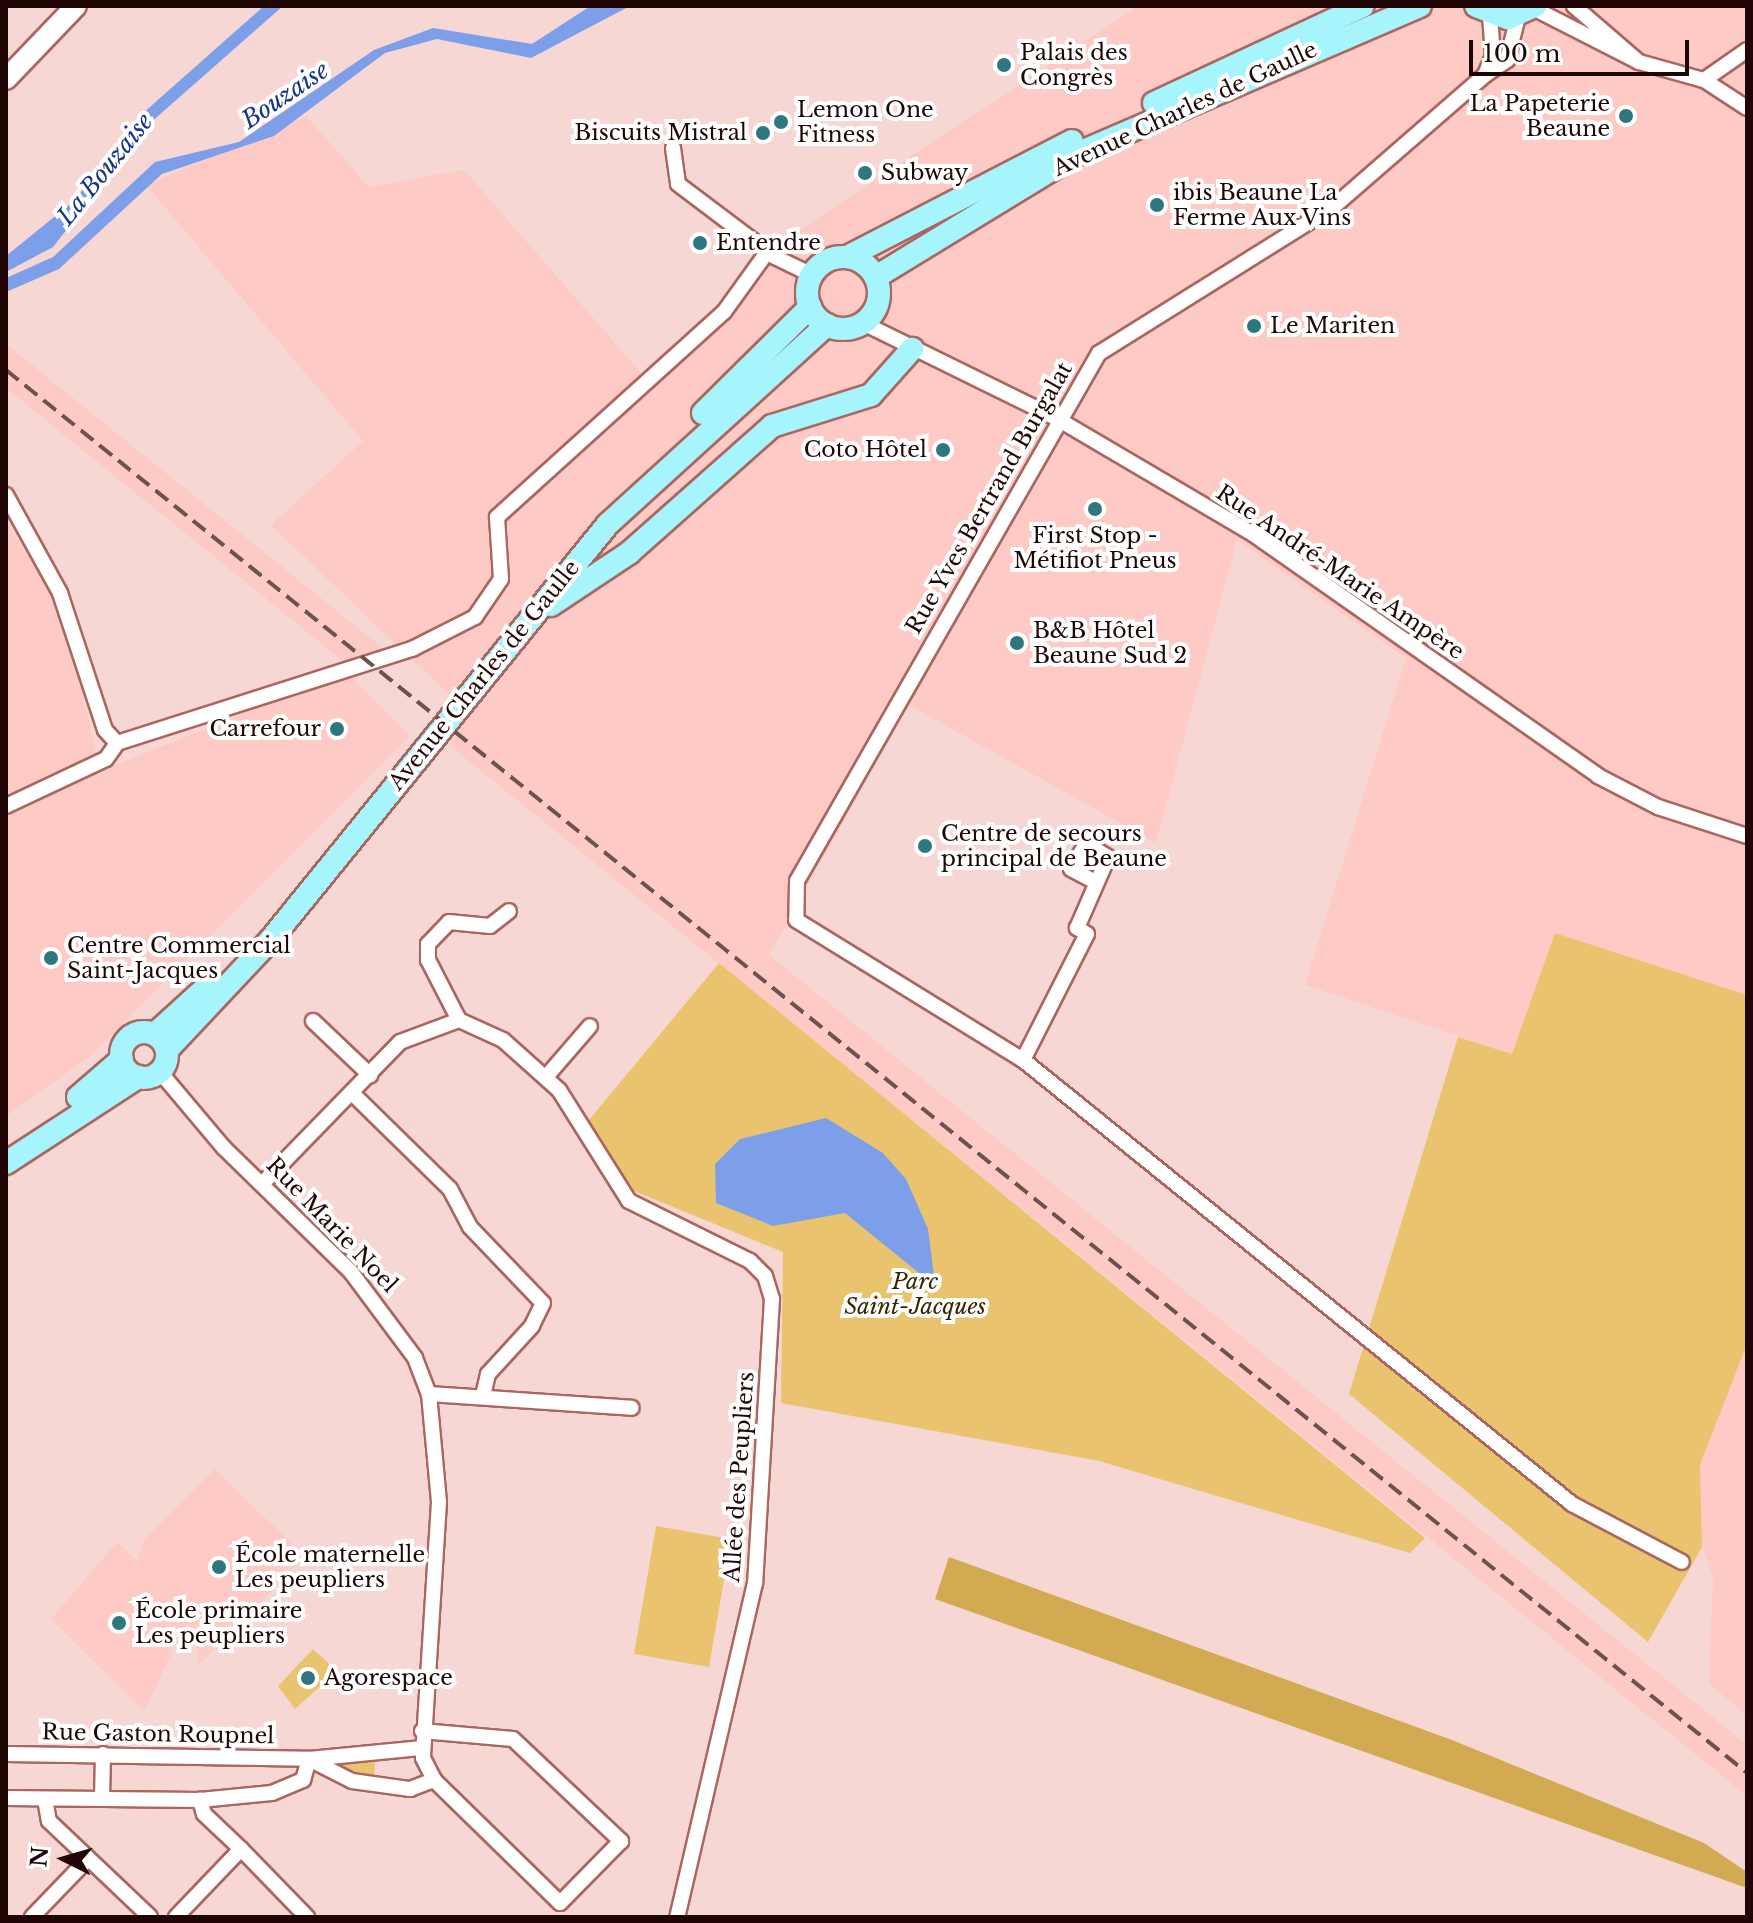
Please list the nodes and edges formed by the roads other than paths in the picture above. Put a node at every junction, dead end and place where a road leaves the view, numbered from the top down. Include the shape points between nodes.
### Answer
1 (76, 6) edge
2 (1363, 6) edge
3 (1420, 6) edge
4 (1574, 6) edge
5 (1529, 10) edge
6 (1483, 11) edge
7 (1747, 50) edge
8 (1639, 62) junction
9 (1485, 75) junction
10 (6, 79) edge
11 (1704, 80) junction
12 (1747, 108) edge
13 (673, 148) dead end
14 (768, 251) junction
15 (847, 257) junction
16 (812, 275) junction
17 (876, 277) junction
18 (810, 307) junction
19 (863, 323) junction
20 (827, 325) junction
21 (912, 349) junction
22 (1056, 418) junction
23 (6, 495) edge
24 (526, 621) junction
25 (117, 743) junction
26 (6, 806) edge
27 (1747, 836) edge
28 (1095, 882) dead end
29 (509, 911) dead end
30 (459, 1020) junction
31 (313, 1021) dead end
32 (590, 1026) dead end
33 (161, 1042) junction
34 (122, 1059) junction
35 (1023, 1060) junction
36 (149, 1074) junction
37 (370, 1075) junction
38 (546, 1077) junction
39 (354, 1095) junction
40 (6, 1145) edge
41 (6, 1163) edge
42 (262, 1184) junction
43 (484, 1392) junction
44 (429, 1394) junction
45 (632, 1408) dead end
46 (1682, 1562) dead end
47 (422, 1731) junction
48 (422, 1748) junction
49 (6, 1754) edge
50 (103, 1754) junction
51 (309, 1759) junction
52 (434, 1780) junction
53 (6, 1798) edge
54 (45, 1799) junction
55 (102, 1799) junction
56 (200, 1800) junction
57 (241, 1849) junction
58 (88, 1859) junction
59 (562, 1910) edge
60 (32, 1917) edge
61 (150, 1917) edge
62 (176, 1917) edge
63 (307, 1917) edge
64 (677, 1917) edge

1 - 10 main road
2 - 15 main road, Avenue Charles de Gaulle via 1063,146
3 - 17 main road, Avenue Charles de Gaulle via 1081,152
4 - 8 street
5 - 6 main road
5 - 8 street
5 - 9 street, Rue Yves Bertrand Burgalat via 1507,60
6 - 9 street via 1493,56
7 - 11 street
8 - 11 street
9 - 22 street, Rue Yves Bertrand Burgalat via 1333,207 1114,339
11 - 12 street
13 - 14 street via 678,184
14 - 16 street
14 - 25 street via 724,312 497,517 497,593 440,638
15 - 16 main road, Avenue Charles de Gaulle via 827,261
15 - 17 main road
16 - 18 main road
17 - 19 main road via 876,307
18 - 20 main road
18 - 33 main road, Avenue Charles de Gaulle via 675,441 474,666 262,931
19 - 20 main road
19 - 21 street, Rue André-Marie Ampère
20 - 24 main road, Avenue Charles de Gaulle via 690,442
21 - 22 street, Rue André-Marie Ampère
21 - 24 main road via 871,395 772,426 629,553
22 - 27 street, Rue André-Marie Ampère via 1253,534 1598,776 1668,812
22 - 35 street, Rue Yves Bertrand Burgalat via 797,881 796,920
23 - 25 street via 60,593 102,721
24 - 33 main road, Avenue Charles de Gaulle via 272,938
25 - 26 street via 106,759
28 - 35 street via 1077,928 1087,934
29 - 30 street via 490,926 449,922 428,944 428,960
30 - 37 street via 414,1032
30 - 38 street, Allée des Peupliers via 486,1029
31 - 37 street
32 - 38 street
33 - 34 main road, Avenue Charles de Gaulle via 129,1038
33 - 36 main road, Avenue Charles de Gaulle
34 - 36 main road
34 - 40 main road, Avenue Charles de Gaulle
35 - 46 street via 1572,1504
36 - 41 main road
36 - 42 street, Rue Marie Noel
37 - 39 street
38 - 64 street, Allée des Peupliers via 587,1126 629,1201 750,1261 772,1299 749,1620
39 - 42 street
39 - 43 street via 450,1189 470,1227 543,1303 532,1326 488,1374
42 - 44 street, Rue Marie Noel via 392,1320
43 - 44 street
43 - 45 street
44 - 47 street, Rue Marie Noel via 439,1502
47 - 48 street, Rue Marie Noel
47 - 59 street via 513,1739 621,1841
48 - 51 street, Rue Gaston Roupnel
48 - 52 street, Rue Marie Noel
49 - 50 street, Rue Gaston Roupnel
50 - 51 street, Rue Gaston Roupnel
50 - 55 street
51 - 52 street, Rue Gaston Roupnel via 352,1781 410,1789
51 - 56 street via 295,1787
52 - 59 street
53 - 54 street
54 - 55 street
54 - 58 street via 49,1821
55 - 56 street
56 - 57 street via 204,1814
57 - 62 street
57 - 63 street
58 - 60 street
58 - 61 street

